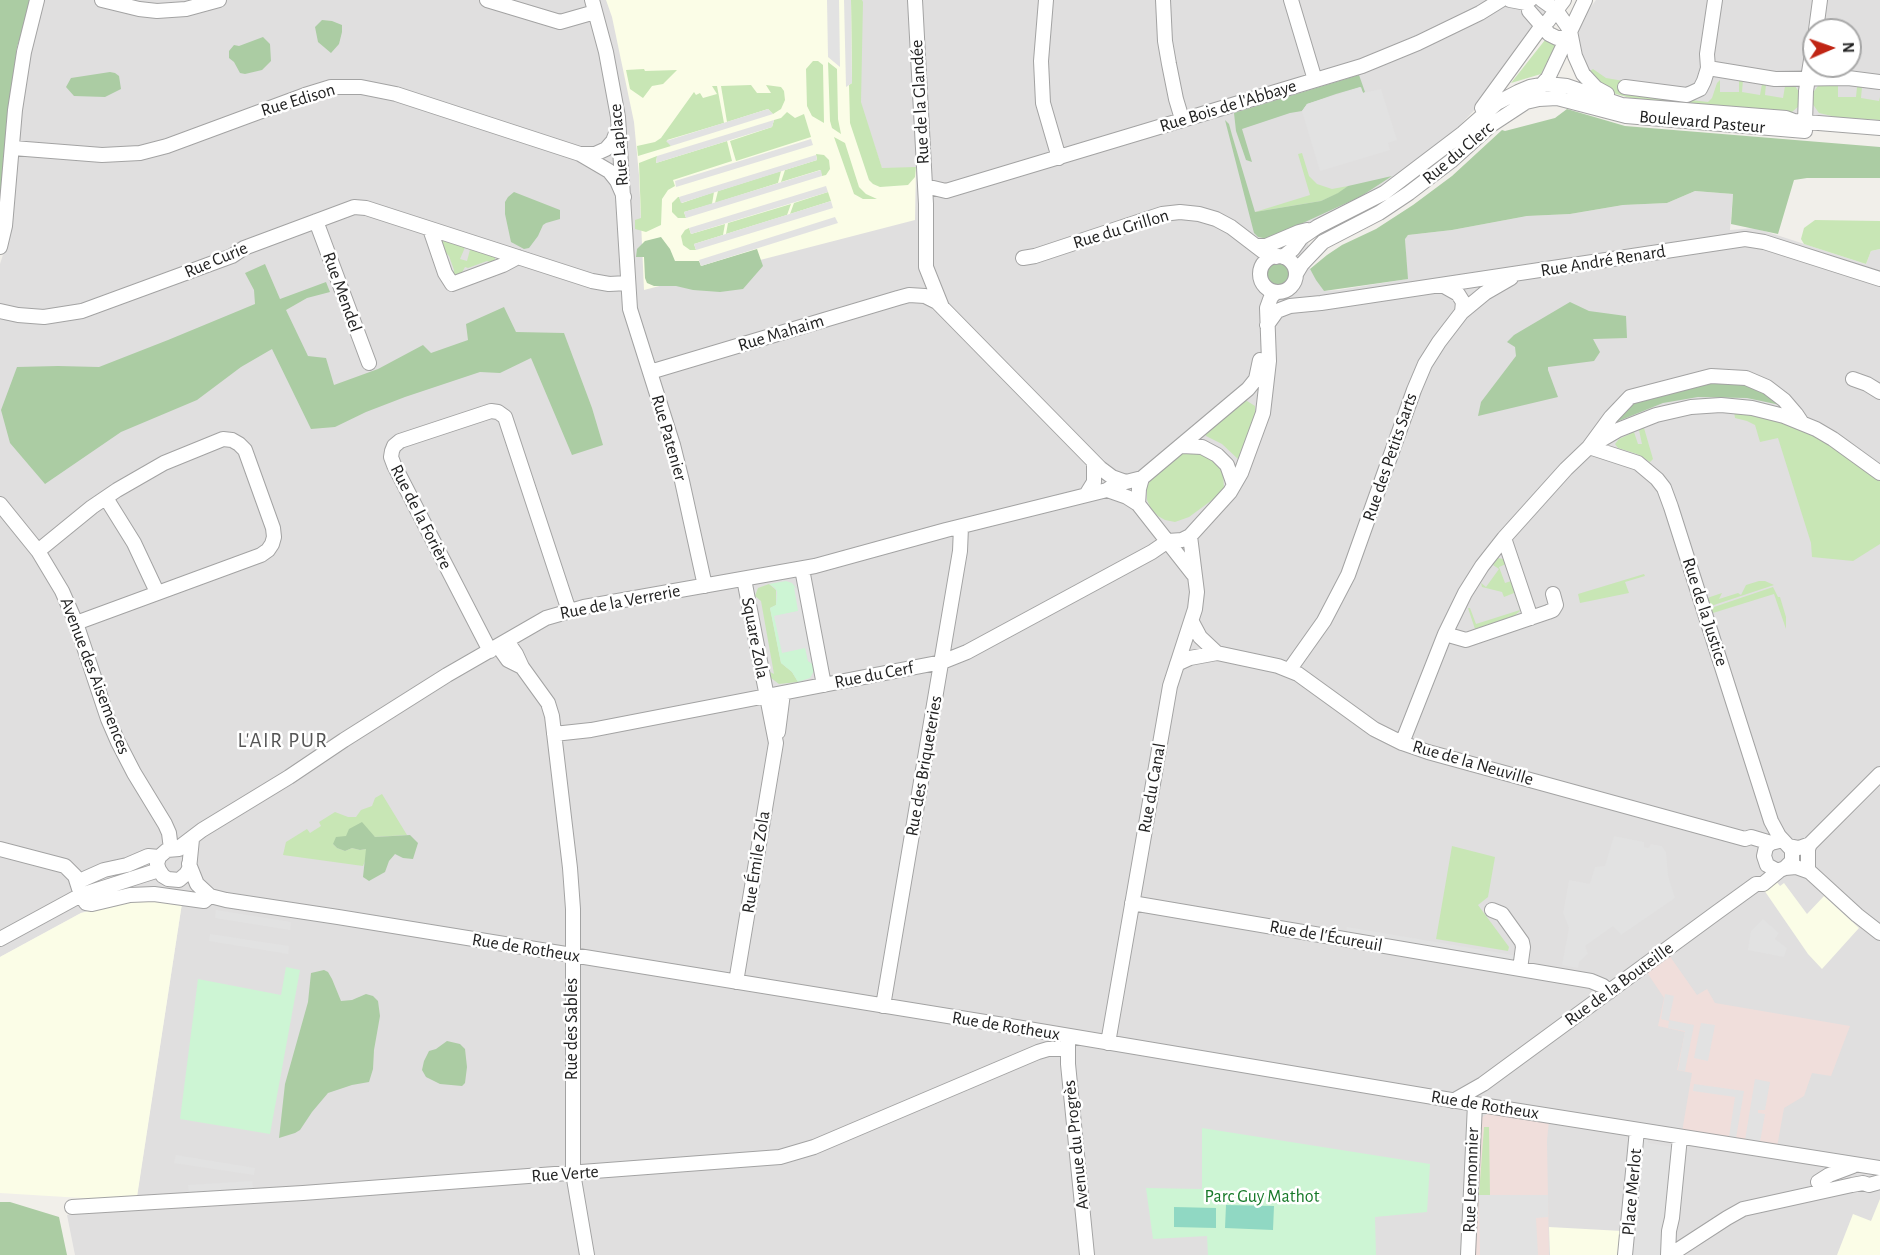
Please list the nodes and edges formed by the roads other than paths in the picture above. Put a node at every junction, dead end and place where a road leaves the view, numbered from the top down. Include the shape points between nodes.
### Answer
1 (37, 0) edge
2 (102, 0) edge
3 (219, 0) edge
4 (488, 0) edge
5 (915, 0) edge
6 (1046, 0) edge
7 (1163, 0) edge
8 (1291, 0) edge
9 (1501, 0) edge
10 (1510, 0) edge
11 (1542, 0) edge
12 (1585, 0) edge
13 (1715, 0) edge
14 (1820, 0) edge
15 (1528, 5) edge
16 (1560, 5) edge
17 (594, 6) edge
18 (1818, 18) edge
19 (1541, 27) junction
20 (1568, 34) junction
21 (1533, 39) junction
22 (1708, 68) junction
23 (1809, 78) junction
24 (1315, 80) junction
25 (1880, 82) edge
26 (1543, 84) junction
27 (1625, 87) dead end
28 (1526, 102) junction
29 (1627, 104) junction
30 (1182, 119) junction
31 (1805, 122) junction
32 (619, 124) junction
33 (1880, 128) edge
34 (1463, 133) junction
35 (1880, 137) edge
36 (13, 148) junction
37 (596, 158) junction
38 (1059, 158) junction
39 (622, 163) junction
40 (925, 186) junction
41 (946, 191) junction
42 (624, 197) junction
43 (926, 204) junction
44 (316, 221) junction
45 (430, 229) junction
46 (1312, 231) junction
47 (1252, 244) junction
48 (0, 247) edge
49 (518, 257) junction
50 (1280, 257) junction
51 (1023, 258) dead end
52 (927, 267) junction
53 (1261, 268) junction
54 (1524, 273) junction
55 (1295, 278) junction
56 (1880, 279) edge
57 (1442, 285) junction
58 (628, 288) junction
59 (1275, 290) junction
60 (913, 295) junction
61 (1314, 303) junction
62 (943, 308) junction
63 (0, 311) edge
64 (1462, 312) junction
65 (1267, 325) junction
66 (1264, 352) junction
67 (369, 363) dead end
68 (650, 372) junction
69 (1853, 379) dead end
70 (1880, 392) edge
71 (1802, 423) junction
72 (1182, 446) junction
73 (1589, 447) junction
74 (1094, 462) junction
75 (1105, 472) junction
76 (1880, 473) edge
77 (1142, 478) junction
78 (1126, 482) junction
79 (1234, 485) junction
80 (1096, 491) junction
81 (106, 498) junction
82 (1138, 504) junction
83 (3, 507) edge
84 (961, 527) junction
85 (1190, 536) junction
86 (1504, 538) junction
87 (1168, 541) junction
88 (38, 551) junction
89 (802, 569) junction
90 (1194, 574) junction
91 (744, 579) junction
92 (705, 586) junction
93 (157, 592) junction
94 (1553, 594) dead end
95 (569, 611) junction
96 (1531, 618) junction
97 (1192, 622) junction
98 (76, 623) junction
99 (1445, 634) junction
100 (498, 646) junction
101 (1216, 653) junction
102 (942, 662) junction
103 (1177, 664) junction
104 (1290, 669) junction
105 (824, 685) junction
106 (783, 693) junction
107 (767, 696) junction
108 (554, 734) junction
109 (776, 742) junction
110 (1402, 743) junction
111 (1880, 774) edge
112 (1771, 823) junction
113 (192, 839) junction
114 (1751, 839) junction
115 (1771, 843) junction
116 (1809, 846) junction
117 (0, 849) edge
118 (166, 856) junction
119 (1764, 856) junction
120 (1789, 857) junction
121 (189, 862) junction
122 (1809, 870) junction
123 (179, 879) junction
124 (197, 884) junction
125 (1756, 884) junction
126 (79, 888) junction
127 (210, 896) junction
128 (1132, 903) junction
129 (1492, 909) dead end
130 (1880, 933) edge
131 (0, 939) edge
132 (572, 955) junction
133 (1520, 969) junction
134 (736, 982) junction
135 (1609, 992) junction
136 (883, 1006) junction
137 (1038, 1031) junction
138 (1068, 1042) junction
139 (1108, 1043) junction
140 (1038, 1052) junction
141 (1480, 1087) junction
142 (1453, 1101) junction
143 (1475, 1104) junction
144 (1494, 1107) junction
145 (1637, 1130) junction
146 (1680, 1137) junction
147 (1815, 1159) junction
148 (1880, 1168) edge
149 (1840, 1171) junction
150 (573, 1173) junction
151 (1864, 1181) edge
152 (1821, 1187) junction
153 (72, 1207) dead end
154 (587, 1255) edge
155 (1087, 1255) edge
156 (1468, 1255) edge
157 (1625, 1255) edge
158 (1669, 1255) edge

1 - 36 street via 24,52
2 - 3 street via 139,9 174,11
4 - 17 street via 560,22
5 - 40 street, Rue de la Glandée
6 - 38 street via 1041,61 1043,102
7 - 30 street via 1165,41
8 - 24 street
9 - 24 street, Rue Bois de l'Abbaye via 1410,47
10 - 15 street
11 - 16 street
12 - 20 street
13 - 22 street
14 - 18 street
15 - 19 street
15 - 21 street via 1534,24
16 - 19 street, Rue du Clerc
16 - 20 street
17 - 32 street, Rue Laplace
19 - 20 street via 1561,39
19 - 21 street, Rue du Clerc
20 - 26 street
20 - 29 street, Boulevard Pasteur via 1589,81
21 - 34 street, Rue du Clerc
22 - 23 street via 1775,79
22 - 27 street via 1703,85 1687,95
23 - 25 street
23 - 31 street
24 - 30 street, Rue Bois de l'Abbaye
26 - 28 street, Rue du Clerc
26 - 29 street, Boulevard Pasteur via 1567,86
26 - 34 street, Rue du Clerc via 1502,100
28 - 35 street, Boulevard Pasteur via 1557,98 1626,116
28 - 55 street, Rue du Clerc via 1491,125 1423,183 1379,213 1323,242 1302,264
29 - 31 street, Boulevard Pasteur
30 - 38 street, Rue Bois de l'Abbaye
31 - 33 street, Boulevard Pasteur
32 - 37 street via 610,146
32 - 39 street, Rue Laplace
34 - 46 street, Rue du Clerc via 1384,193
36 - 37 street, Rue Edison via 113,155 140,153 305,95 344,87 382,90
36 - 48 street
37 - 39 street, Rue Edison via 610,156
37 - 42 street via 614,176
38 - 41 street, Rue Bois de l'Abbaye
39 - 42 street, Rue Laplace
40 - 41 street, Rue Bois de l'Abbaye
40 - 43 street, Rue de la Glandée
41 - 43 street, Rue Bois de l'Abbaye via 936,202
42 - 58 street, Rue Laplace
43 - 52 street
44 - 45 street, Rue Curie via 359,207
44 - 63 street, Rue Curie via 82,311 44,317
44 - 67 street, Rue Mendel
45 - 49 street, Rue Curie
45 - 49 street via 452,284
46 - 47 street via 1299,232 1266,246
46 - 50 street, Rue du Clerc
47 - 50 street, Rue du Grillon
47 - 51 street, Rue du Grillon via 1216,219 1171,213
47 - 53 street, Rue du Grillon
49 - 58 street, Rue Curie via 592,281
50 - 53 street via 1267,260
50 - 55 street via 1292,264
52 - 60 street
52 - 62 street
53 - 59 street via 1260,278
54 - 56 street, Rue André Renard via 1745,239
54 - 57 street, Rue André Renard
54 - 64 street, Rue des Petits Sarts via 1485,293
55 - 59 street via 1291,287
55 - 61 street via 1303,296
57 - 61 street, Rue André Renard
57 - 64 street via 1458,294
58 - 68 street, Rue Patenier via 632,318
59 - 61 street
59 - 65 street via 1267,308
59 - 66 street via 1261,308
60 - 62 street via 932,298
60 - 68 street, Rue Mahaim
61 - 65 street, Rue André Renard via 1283,308
62 - 74 street
64 - 104 street, Rue des Petits Sarts via 1419,377 1341,591
65 - 66 street
66 - 72 street via 1253,384
66 - 79 street via 1263,413
68 - 92 street, Rue Patenier via 682,481
69 - 70 street
71 - 73 street via 1752,408 1691,406 1637,422
71 - 73 street via 1784,400 1767,387 1746,378 1711,376 1630,397
71 - 76 street via 1833,439
72 - 77 street
72 - 79 street via 1202,447 1217,455 1227,465
73 - 86 street
73 - 112 street, Rue de la Justice via 1638,463 1664,488
74 - 75 street
74 - 80 street
75 - 78 street
75 - 80 street via 1108,480
77 - 78 street, Rue de la Verrerie
77 - 82 street
78 - 80 street, Rue de la Verrerie
79 - 85 street
80 - 82 street via 1127,497
80 - 84 street, Rue de la Verrerie
81 - 88 street
81 - 93 street via 134,543
81 - 93 street via 156,467 214,441 232,440 244,450 273,528 272,544 261,555
82 - 87 street
83 - 88 street, Avenue des Aisemences
84 - 89 street, Rue de la Verrerie
84 - 102 street, Rue des Briqueteries
85 - 87 street
85 - 90 street, Rue du Canal
86 - 96 street
86 - 99 street via 1474,578
87 - 90 street
87 - 102 street, Rue du Cerf
88 - 98 street, Avenue des Aisemences
89 - 91 street, Rue de la Verrerie
89 - 105 street
90 - 97 street, Rue du Canal via 1197,592
91 - 92 street, Rue de la Verrerie
91 - 107 street, Square Zola
92 - 95 street, Rue de la Verrerie
93 - 98 street
94 - 96 street via 1555,608
95 - 100 street, Rue de la Verrerie via 546,618
95 - 100 street, Rue de la Forière via 505,417 491,411 400,441 392,451 394,465
96 - 99 street via 1466,640
97 - 101 street
97 - 103 street, Rue du Canal
98 - 118 street, Avenue des Aisemences via 118,742 169,833
99 - 110 street
100 - 108 street, Rue des Sables via 516,654 548,703
100 - 113 street, Rue de la Verrerie
101 - 103 street, Rue de la Neuville
101 - 104 street, Rue de la Neuville
102 - 105 street, Rue du Cerf
102 - 136 street, Rue des Briqueteries
103 - 128 street, Rue du Canal
104 - 110 street, Rue de la Neuville via 1374,729
105 - 106 street, Rue du Cerf
106 - 107 street, Rue du Cerf
106 - 109 street, Rue Émile Zola
107 - 108 street, Rue du Cerf
107 - 109 street, Rue Émile Zola
108 - 132 street, Rue des Sables via 572,889
109 - 134 street, Rue Émile Zola
110 - 114 street, Rue de la Neuville
111 - 116 street
112 - 114 street via 1765,834
112 - 115 street, Rue de la Justice
112 - 120 street, Rue de la Justice
113 - 118 street, Rue de la Verrerie
113 - 121 street
114 - 115 street, Rue de la Neuville
114 - 119 street, Rue de la Neuville
115 - 119 street
115 - 120 street, Rue de la Bouteille via 1777,841
116 - 120 street, Rue de la Bouteille via 1798,848
116 - 122 street
117 - 126 street via 65,866
118 - 121 street via 183,852
118 - 123 street via 163,876
118 - 126 street, Rue de la Verrerie
119 - 120 street via 1767,865 1776,870
119 - 125 street
120 - 122 street via 1796,867
120 - 125 street, Rue de la Bouteille via 1763,884
121 - 123 street via 186,874
121 - 124 street
122 - 130 street
123 - 124 street
124 - 127 street
125 - 135 street, Rue de la Bouteille
126 - 127 street via 86,903 92,904 154,894 204,901
126 - 131 street, Rue de la Verrerie
127 - 132 street, Rue de Rotheux
128 - 133 street, Rue de l'Écureuil
128 - 139 street, Rue du Canal
129 - 133 street via 1502,914 1522,942
132 - 134 street, Rue de Rotheux
132 - 150 street, Rue des Sables
133 - 135 street, Rue de l'Écureuil via 1591,981
134 - 136 street, Rue de Rotheux
135 - 141 street, Rue de la Bouteille
136 - 137 street, Rue de Rotheux
137 - 138 street, Rue de Rotheux
137 - 140 street
138 - 139 street, Rue de Rotheux
138 - 140 street, Rue Verte
138 - 155 street, Avenue du Progrès
139 - 142 street, Rue de Rotheux
140 - 150 street, Rue Verte via 789,1156
141 - 142 street, Rue de la Bouteille
141 - 143 street via 1471,1098
141 - 144 street
142 - 143 street, Rue de Rotheux
143 - 144 street, Rue de Rotheux
143 - 156 street, Rue Lemonnier
144 - 145 street, Rue de Rotheux
145 - 146 street, Rue de Rotheux
145 - 157 street, Place Merlot
146 - 147 street, Rue de Rotheux
146 - 158 street
147 - 149 street
147 - 151 street, Rue de Rotheux
147 - 152 street
148 - 151 street, Rue de Rotheux
149 - 151 street
149 - 152 street
150 - 153 street, Rue Verte
150 - 154 street, Rue des Sables
151 - 152 street
152 - 158 street via 1743,1209

